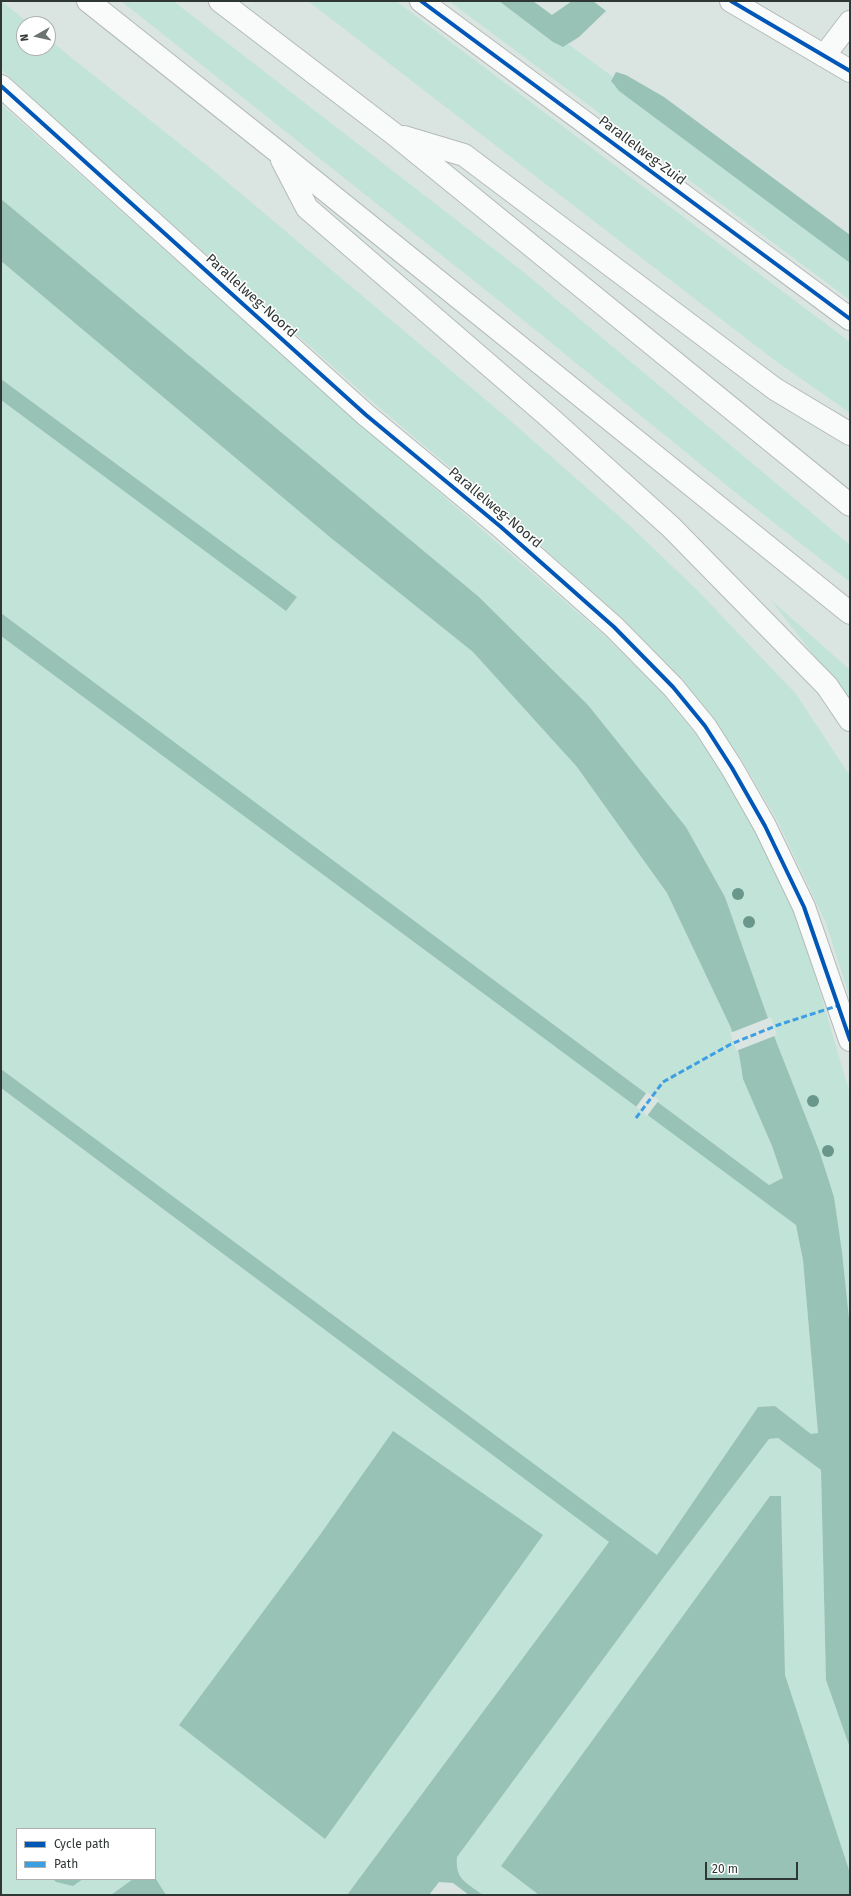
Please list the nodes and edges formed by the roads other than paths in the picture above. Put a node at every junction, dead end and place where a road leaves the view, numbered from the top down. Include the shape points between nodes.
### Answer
1 (88, 1) edge
2 (220, 1) edge
3 (421, 1) edge
4 (731, 1) edge
5 (850, 22) edge
6 (824, 56) junction
7 (850, 71) edge
8 (1, 86) edge
9 (394, 134) junction
10 (278, 152) junction
11 (850, 319) edge
12 (850, 434) edge
13 (850, 505) edge
14 (850, 613) edge
15 (850, 720) edge
16 (850, 1040) edge

1 - 10 main road
2 - 9 main road
3 - 11 main road, Parallelweg-Zuid
4 - 6 main road
5 - 6 main road
6 - 7 main road
8 - 16 main road, Parallelweg-Noord via 366,415 501,526 614,627 673,687 705,726 765,826 804,907
9 - 12 main road via 464,155 775,389
9 - 13 main road
10 - 14 main road
10 - 15 main road via 307,208 549,417 671,527 827,686

